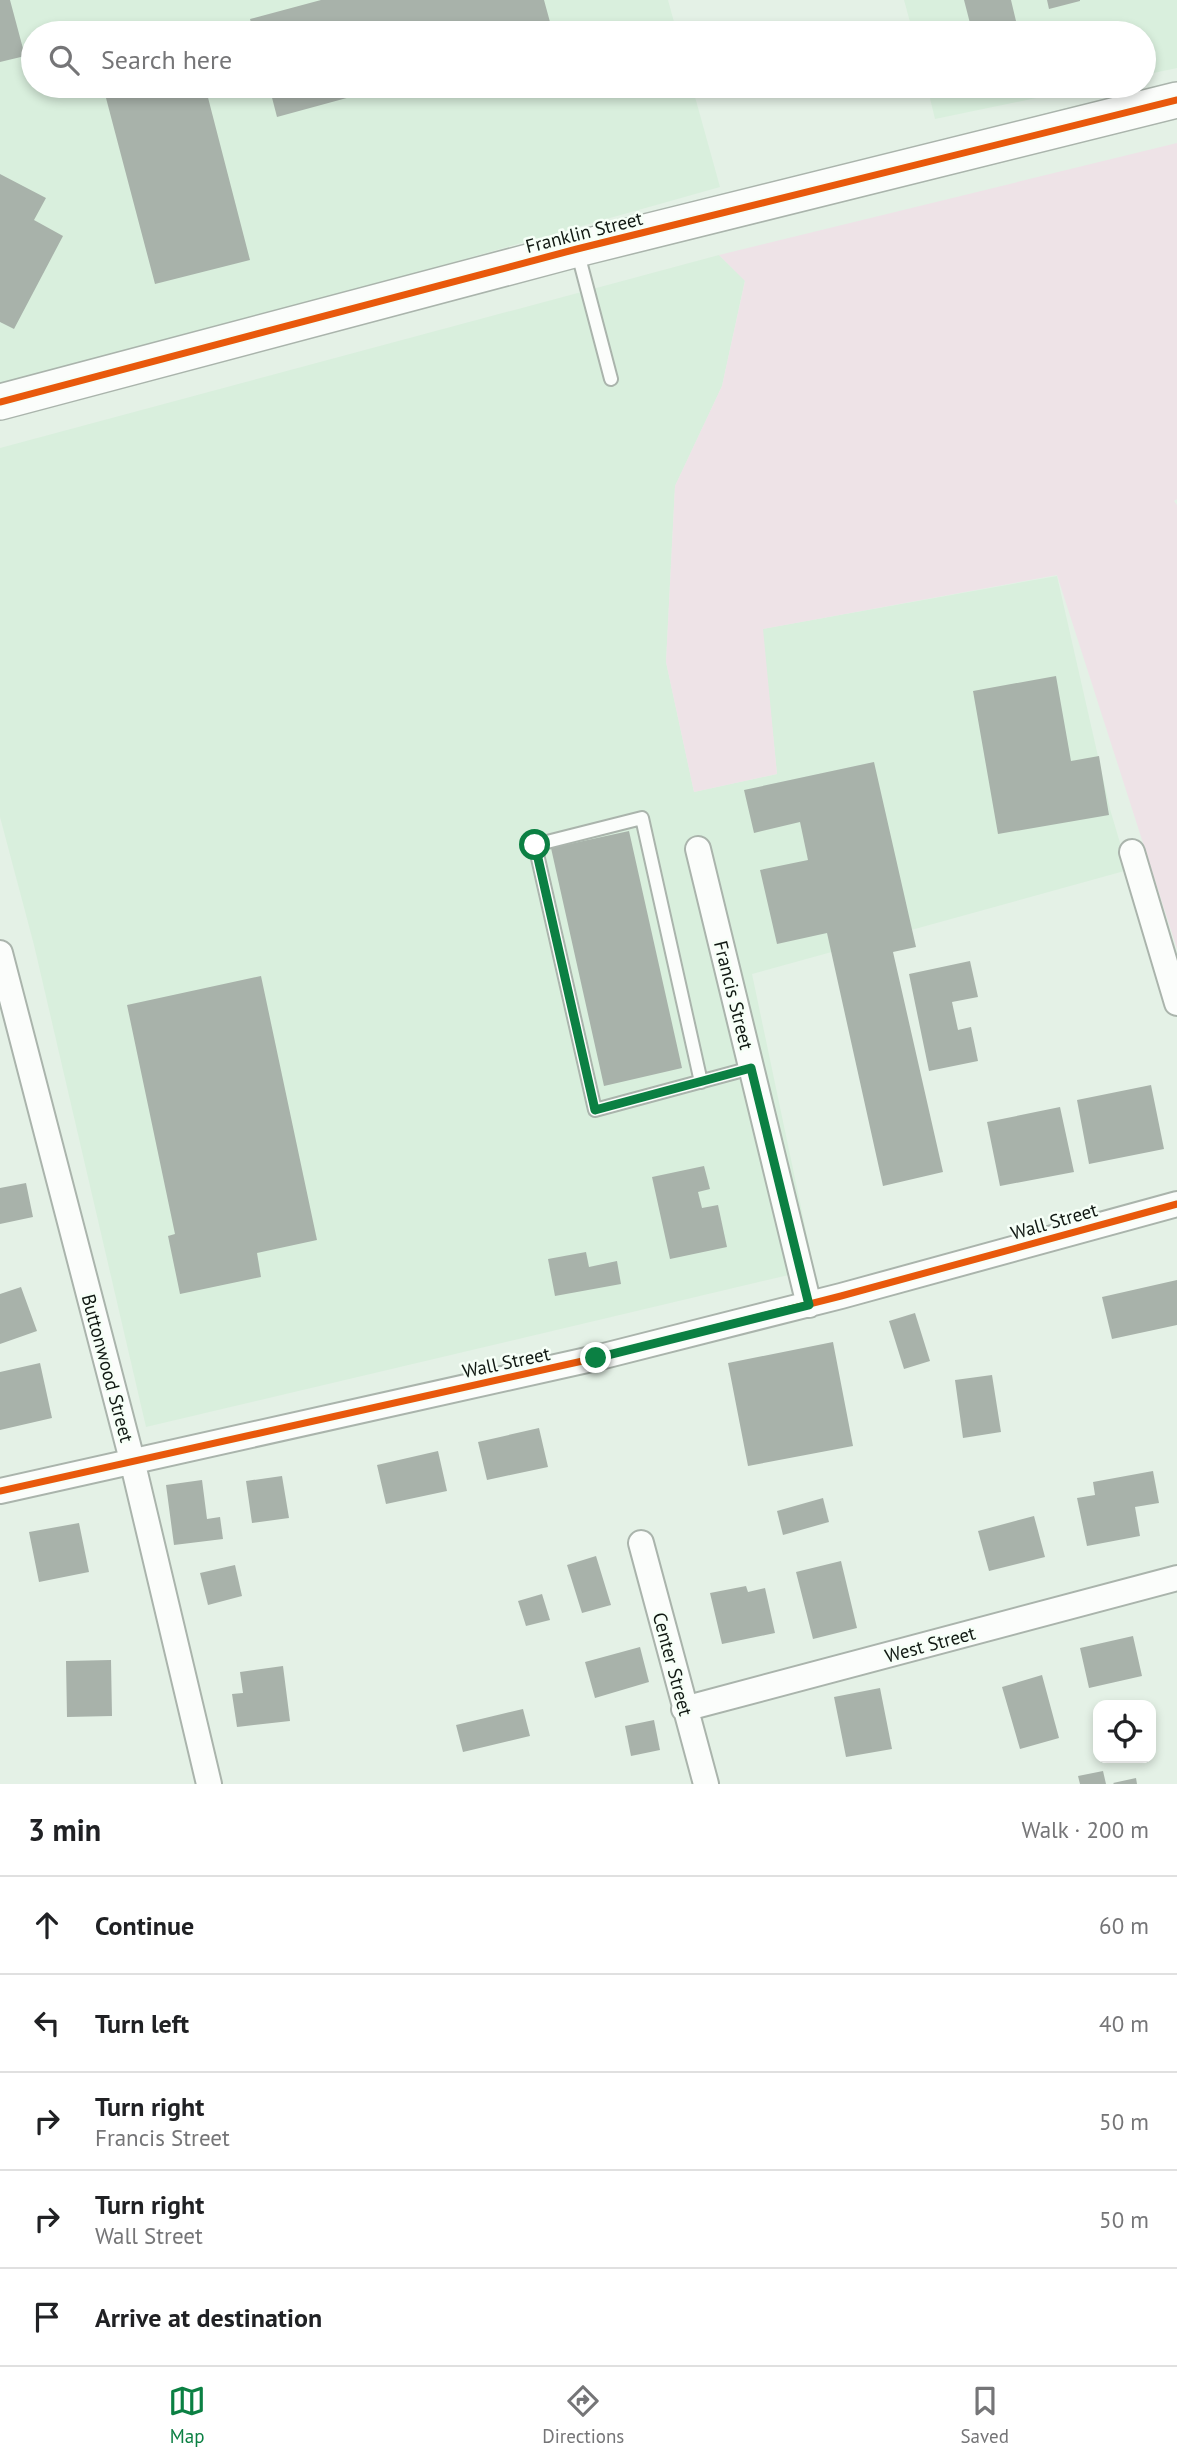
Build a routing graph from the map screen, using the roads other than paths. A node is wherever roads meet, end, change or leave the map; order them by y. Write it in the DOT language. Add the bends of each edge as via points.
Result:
graph roads {
  1 [pos="1177,100"];
  2 [pos="577,249"];
  3 [pos="611,379"];
  4 [pos="0,402"];
  5 [pos="698,849"];
  6 [pos="1132,852"];
  7 [pos="0,953"];
  8 [pos="1177,1003"];
  9 [pos="751,1068"];
  10 [pos="701,1082"];
  11 [pos="1177,1204"];
  12 [pos="809,1305"];
  13 [pos="132,1460"];
  14 [pos="0,1491"];
  15 [pos="641,1543"];
  16 [pos="1177,1578"];
  17 [pos="684,1709"];
  18 [pos="209,1784"];
  19 [pos="706,1784"];
  1 -- 2 [label="street, Franklin Street"];
  2 -- 3 [label="lane"];
  2 -- 4 [label="street, Franklin Street"];
  5 -- 9 [label="street, Francis Street"];
  6 -- 8 [label="street"];
  7 -- 13 [label="street, Buttonwood Street"];
  9 -- 10 [label="lane"];
  9 -- 12 [label="street, Francis Street"];
  10 -- 10 [label="lane" via="595,1110 535,845 642,818"];
  11 -- 12 [label="street, Wall Street"];
  12 -- 13 [label="street, Wall Street" via="596,1358"];
  13 -- 14 [label="street, Wall Street"];
  13 -- 18 [label="street, Buttonwood Street"];
  15 -- 17 [label="street, Center Street"];
  16 -- 17 [label="street, West Street"];
  17 -- 19 [label="street, Center Street"];
}
